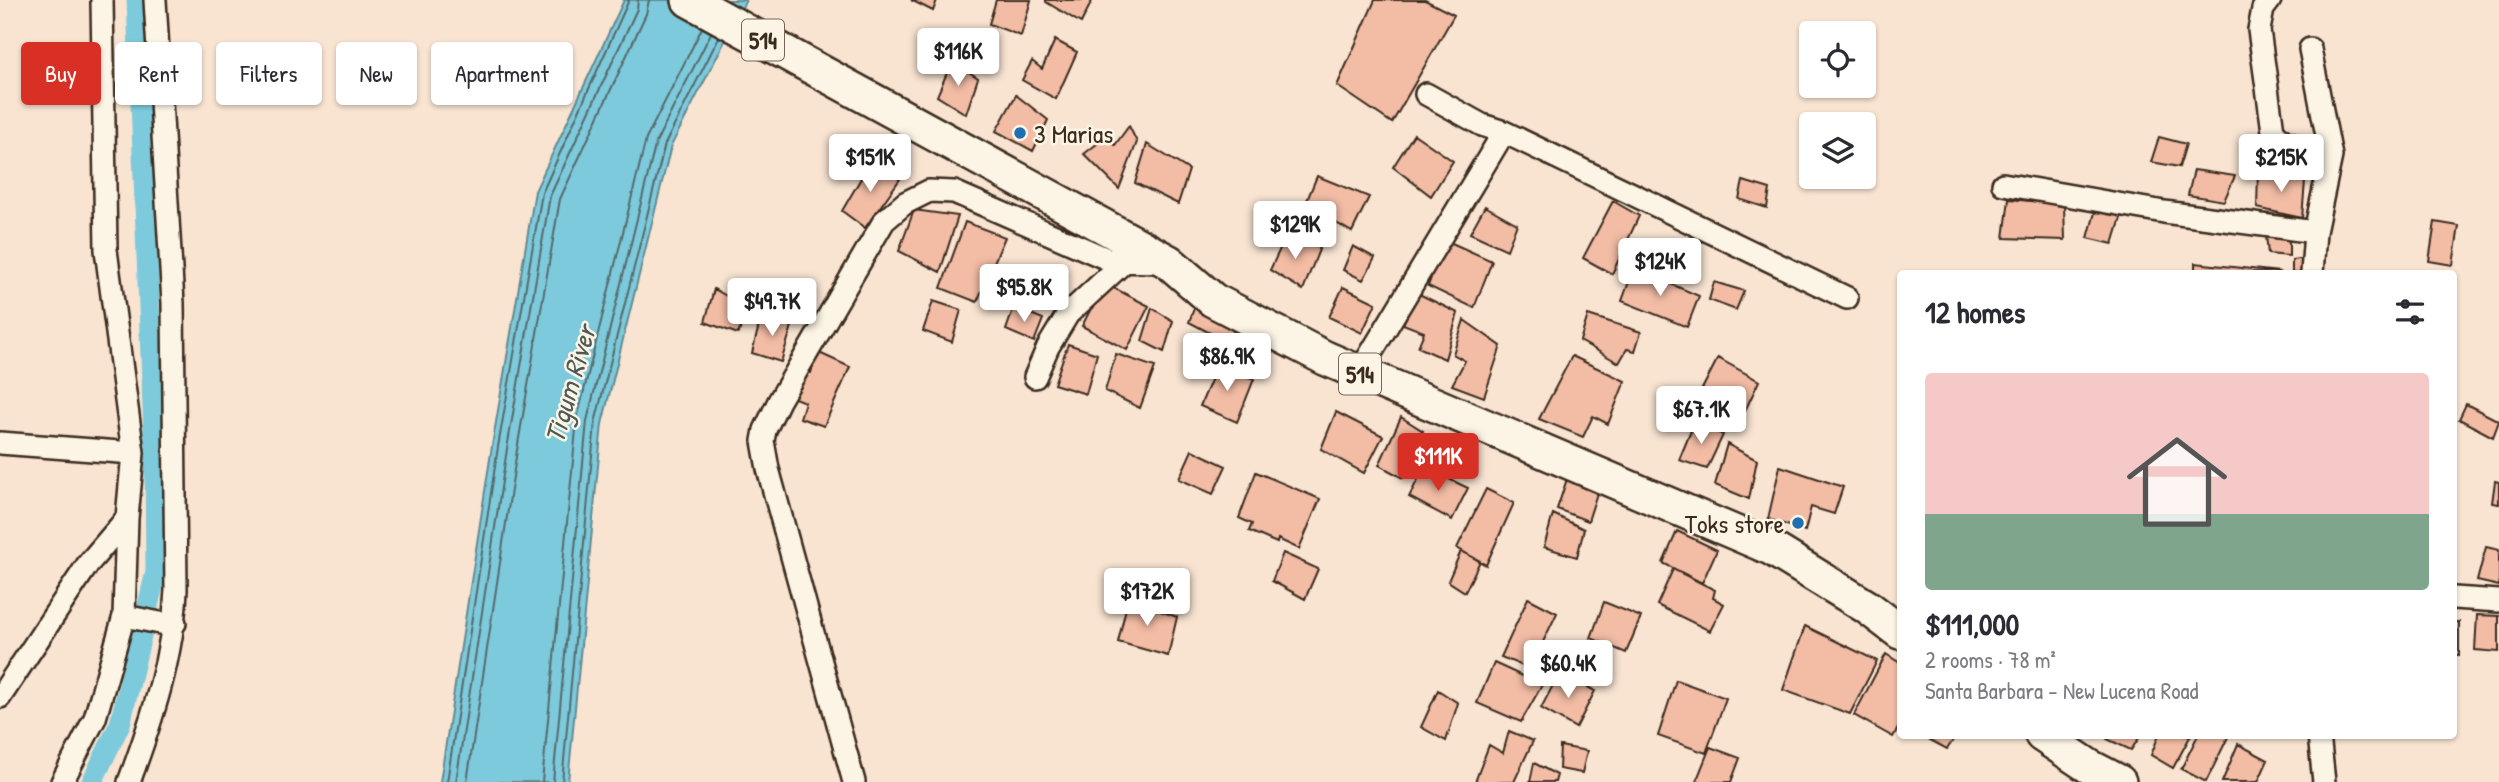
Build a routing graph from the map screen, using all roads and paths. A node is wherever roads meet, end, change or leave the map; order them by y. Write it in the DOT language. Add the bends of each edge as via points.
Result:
graph roads {
  1 [pos="102,0"];
  2 [pos="155,0"];
  3 [pos="689,0"];
  4 [pos="2270,0"];
  5 [pos="2310,49"];
  6 [pos="1426,94"];
  7 [pos="1504,132"];
  8 [pos="2331,156"];
  9 [pos="2003,184"];
  10 [pos="2315,232"];
  11 [pos="1124,262"];
  12 [pos="1169,262"];
  13 [pos="2312,270"];
  14 [pos="1847,299"];
  15 [pos="1359,373"];
  16 [pos="1035,377"];
  17 [pos="0,443"];
  18 [pos="133,453"];
  19 [pos="127,518"];
  20 [pos="2457,598"];
  21 [pos="2499,601"];
  22 [pos="128,617"];
  23 [pos="167,623"];
  24 [pos="1897,630"];
  25 [pos="0,697"];
  26 [pos="2048,739"];
  27 [pos="2319,739"];
  28 [pos="62,782"];
  29 [pos="129,782"];
  30 [pos="854,782"];
  31 [pos="2119,782"];
  32 [pos="2324,782"];
  1 -- 18 [label="street" via="107,250"];
  2 -- 23 [label="street" via="173,303 176,590"];
  3 -- 12 [label="main road, 514"];
  4 -- 8 [label="street" via="2259,30 2273,131 2283,141"];
  5 -- 8 [label="street"];
  6 -- 7 [label="street"];
  7 -- 14 [label="street"];
  7 -- 15 [label="street"];
  8 -- 10 [label="street"];
  9 -- 10 [label="street"];
  10 -- 13 [label="street"];
  11 -- 12 [label="street"];
  11 -- 16 [label="street" via="1063,321"];
  11 -- 30 [label="street" via="1112,261 954,192 929,191 884,221 779,401 763,441 768,469"];
  12 -- 15 [label="main road, 514" via="1213,300"];
  15 -- 24 [label="main road, 514" via="1771,548"];
  17 -- 18 [label="street"];
  18 -- 19 [label="street"];
  19 -- 22 [label="street"];
  19 -- 25 [label="street" via="88,564"];
  20 -- 21 [label="street"];
  22 -- 23 [label="street"];
  22 -- 28 [label="street" via="95,718"];
  23 -- 29 [label="street" via="160,689"];
  26 -- 31 [label="main road"];
  27 -- 32 [label="street"];
}
